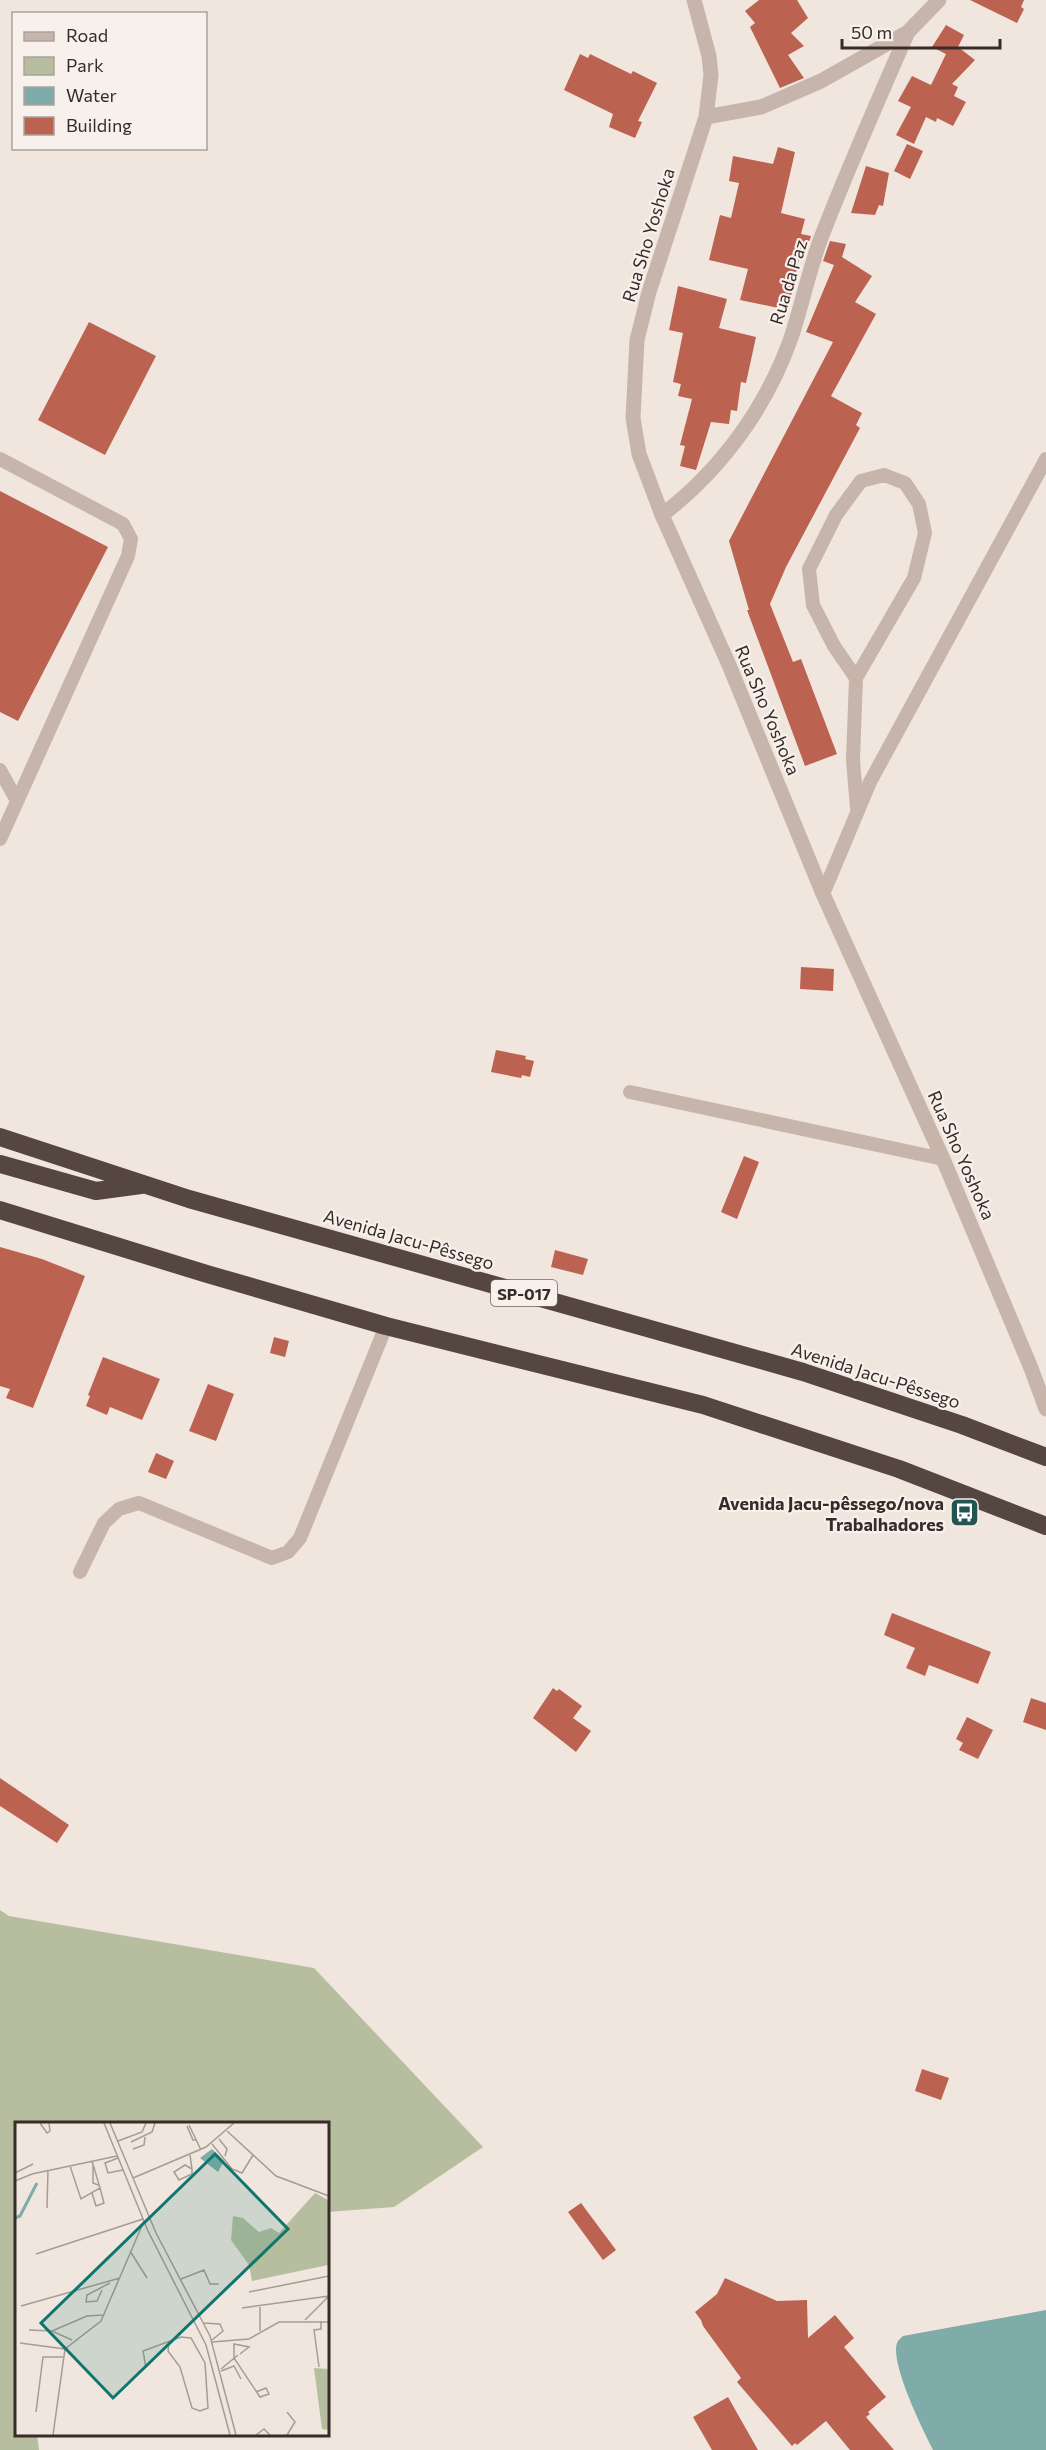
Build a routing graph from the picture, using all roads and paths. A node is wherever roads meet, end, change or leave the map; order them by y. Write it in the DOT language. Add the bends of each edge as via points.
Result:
graph roads {
  1 [pos="694,0"];
  2 [pos="939,0"];
  3 [pos="908,32"];
  4 [pos="706,117"];
  5 [pos="0,459"];
  6 [pos="1046,459"];
  7 [pos="662,515"];
  8 [pos="856,678"];
  9 [pos="0,770"];
  10 [pos="16,801"];
  11 [pos="858,808"];
  12 [pos="0,839"];
  13 [pos="823,894"];
  14 [pos="630,1092"];
  15 [pos="0,1137"];
  16 [pos="944,1160"];
  17 [pos="0,1164"];
  18 [pos="9,1169"];
  19 [pos="146,1185"];
  20 [pos="0,1210"];
  21 [pos="387,1326"];
  22 [pos="1046,1409"];
  23 [pos="1046,1457"];
  24 [pos="1046,1526"];
  25 [pos="80,1572"];
  1 -- 4 [label="street, Rua Sho Yoshoka" via="711,75"];
  2 -- 3 [label="street"];
  3 -- 4 [label="street" via="794,94 761,107"];
  3 -- 7 [label="street, Rua da Paz" via="820,240 774,381 729,450 687,496"];
  4 -- 7 [label="street, Rua Sho Yoshoka" via="637,340 633,418 639,454"];
  5 -- 10 [label="lane" via="123,524 131,539 128,556"];
  6 -- 11 [label="lane"];
  7 -- 13 [label="street, Rua Sho Yoshoka" via="729,665"];
  8 -- 8 [label="lane" via="914,578 925,533 919,504 905,483 884,475 861,481 836,515 809,569 813,605"];
  8 -- 11 [label="lane" via="853,760"];
  9 -- 10 [label="lane"];
  10 -- 12 [label="lane"];
  11 -- 13 [label="lane"];
  13 -- 16 [label="street, Rua Sho Yoshoka"];
  14 -- 16 [label="lane"];
  15 -- 19 [label="highway, Avenida Jacu-Pêssego / SP-017"];
  16 -- 22 [label="street, Rua Sho Yoshoka"];
  17 -- 18 [label="highway"];
  18 -- 19 [label="highway" via="96,1191"];
  19 -- 23 [label="highway, Avenida Jacu-Pêssego / SP-017" via="803,1372"];
  20 -- 21 [label="highway"];
  21 -- 24 [label="highway" via="703,1406 899,1469"];
  21 -- 25 [label="lane" via="300,1538 288,1552 272,1558 139,1503 118,1509 104,1523"];
}
